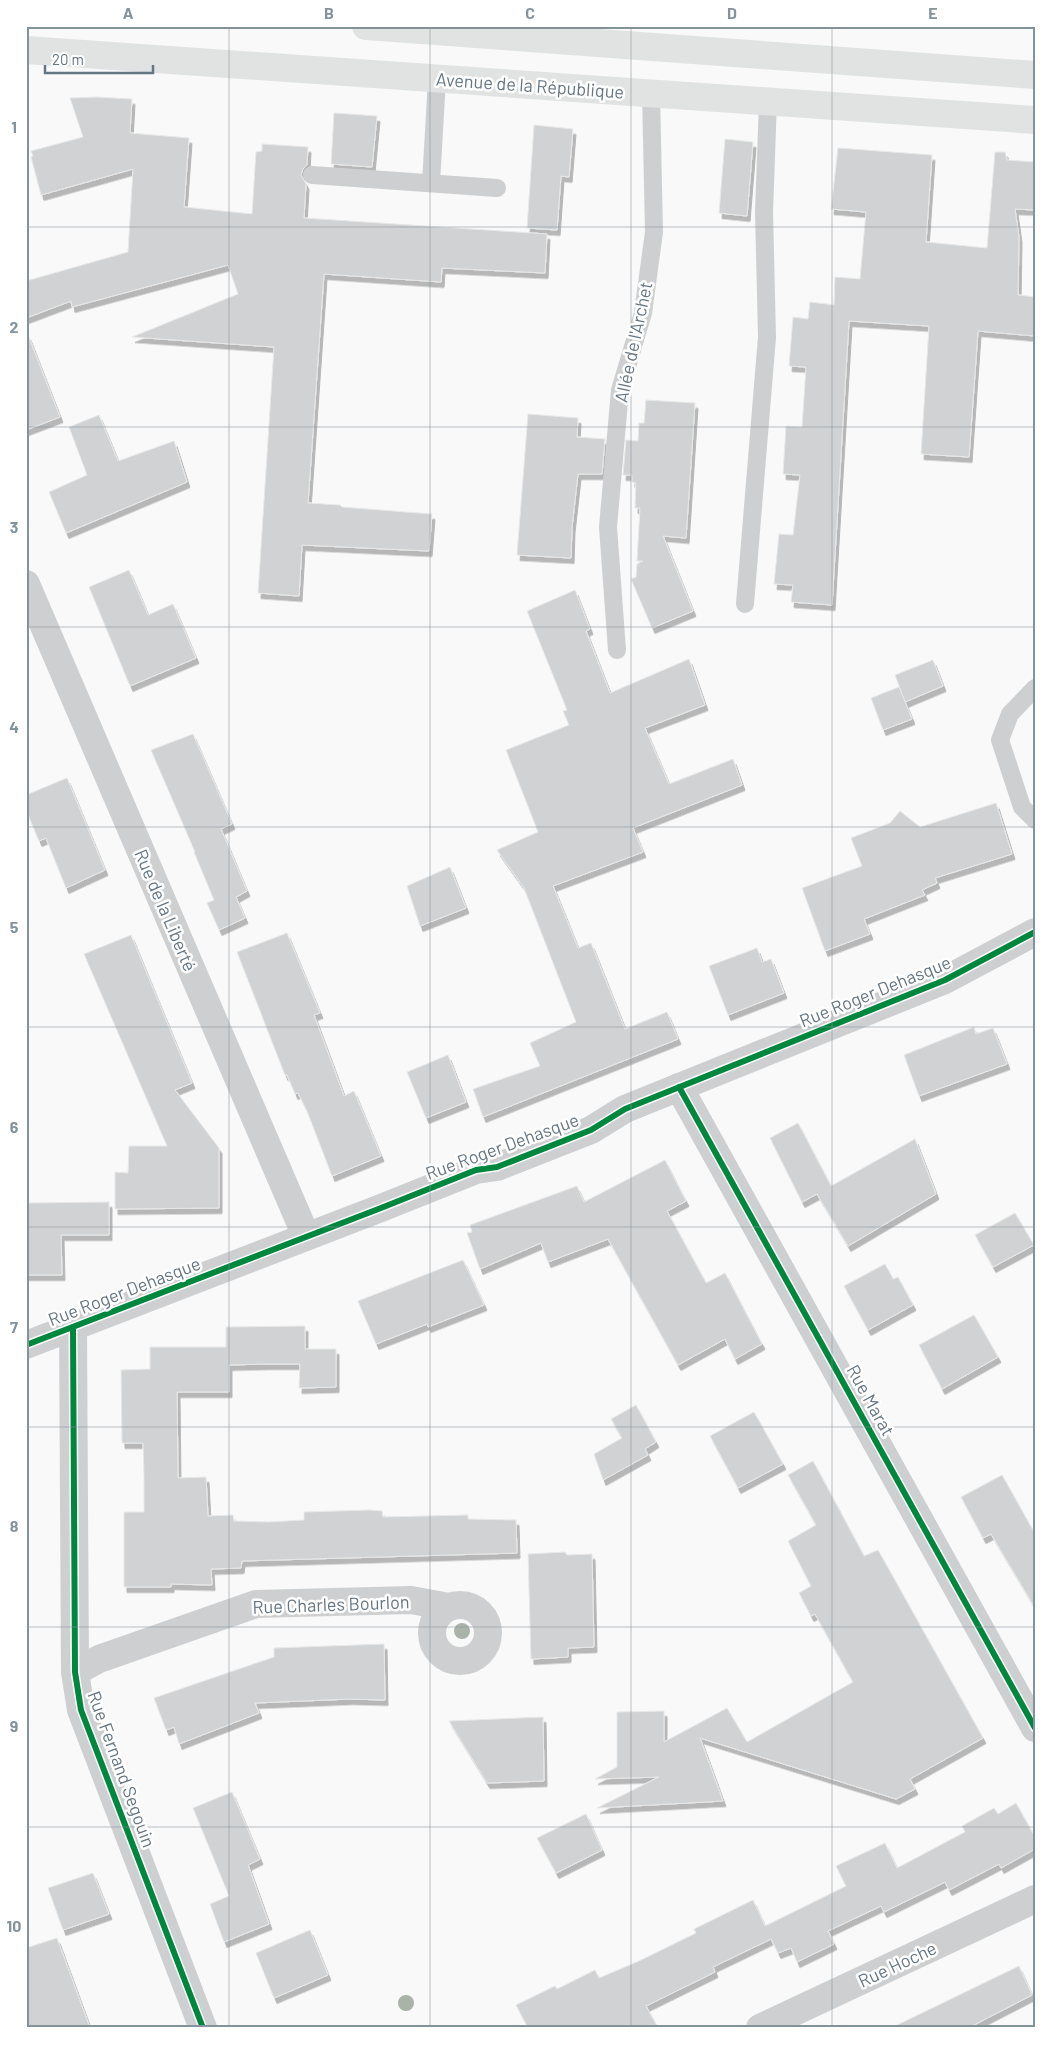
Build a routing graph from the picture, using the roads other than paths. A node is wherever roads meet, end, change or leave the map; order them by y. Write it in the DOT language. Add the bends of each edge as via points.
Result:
graph roads {
  1 [pos="366,26"];
  2 [pos="26,50"];
  3 [pos="1035,75"];
  4 [pos="437,79"];
  5 [pos="651,93"];
  6 [pos="768,102"];
  7 [pos="1035,120"];
  8 [pos="312,175"];
  9 [pos="430,183"];
  10 [pos="497,188"];
  11 [pos="26,584"];
  12 [pos="745,604"];
  13 [pos="617,650"];
  14 [pos="1035,688"];
  15 [pos="1035,820"];
  16 [pos="1035,932"];
  17 [pos="679,1087"];
  18 [pos="306,1236"];
  19 [pos="73,1328"];
  20 [pos="26,1345"];
  21 [pos="449,1607"];
  22 [pos="75,1672"];
  23 [pos="1035,1728"];
  24 [pos="1035,1899"];
  25 [pos="203,2028"];
  26 [pos="760,2028"];
  1 -- 3 [label="main road"];
  2 -- 4 [label="main road, Avenue de la République"];
  4 -- 5 [label="main road, Avenue de la République"];
  4 -- 9 [label="lane"];
  5 -- 6 [label="main road, Avenue de la République"];
  5 -- 13 [label="lane, Allée de l'Archet" via="654,232 643,313 620,390 608,527"];
  6 -- 7 [label="main road, Avenue de la République"];
  6 -- 12 [label="lane" via="764,212 767,336"];
  8 -- 9 [label="lane"];
  9 -- 10 [label="lane"];
  11 -- 18 [label="street, Rue de la Liberté"];
  14 -- 15 [label="lane" via="1010,714 1000,740 1022,808"];
  16 -- 17 [label="street, Rue Roger Dehasque" via="945,980"];
  17 -- 18 [label="street, Rue Roger Dehasque" via="625,1109 591,1130 497,1167 476,1170"];
  17 -- 23 [label="street, Rue Marat"];
  18 -- 19 [label="street, Rue Roger Dehasque"];
  19 -- 20 [label="street, Rue Roger Dehasque"];
  19 -- 22 [label="street, Rue Fernand Segouin"];
  21 -- 22 [label="street, Rue Charles Bourlon" via="411,1600 256,1604 99,1659"];
  22 -- 25 [label="street, Rue Fernand Segouin" via="81,1710"];
  24 -- 26 [label="street, Rue Hoche"];
}
